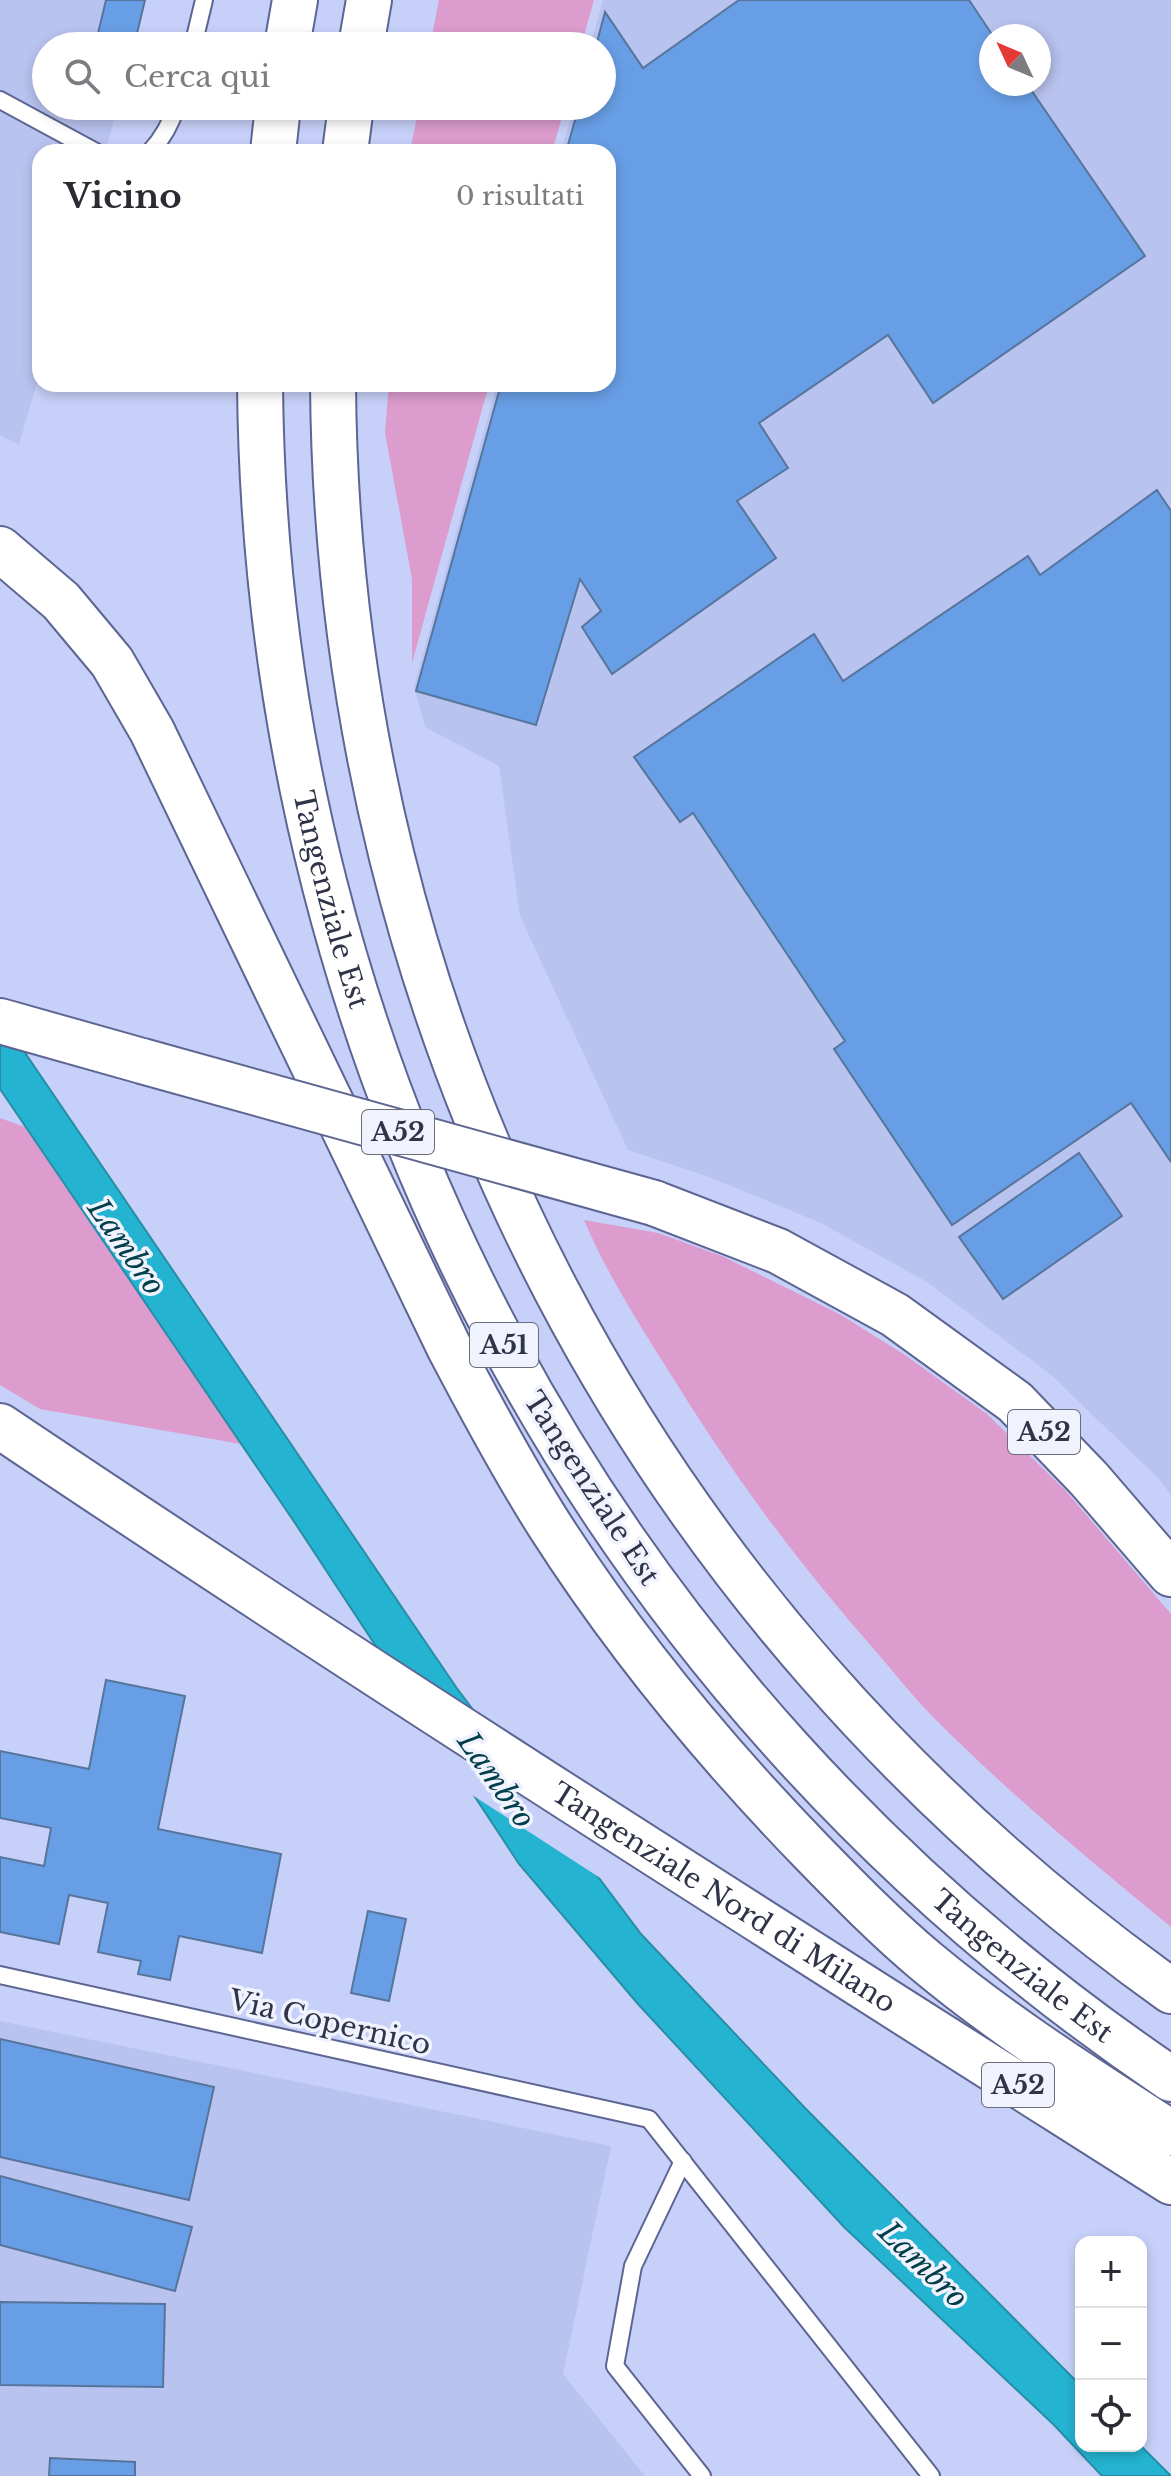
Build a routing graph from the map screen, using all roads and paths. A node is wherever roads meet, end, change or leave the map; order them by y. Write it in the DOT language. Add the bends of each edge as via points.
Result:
graph roads {
  1 [pos="204,0"];
  2 [pos="295,0"];
  3 [pos="369,0"];
  4 [pos="196,32"];
  5 [pos="289,32"];
  6 [pos="363,32"];
  7 [pos="0,100"];
  8 [pos="32,117"];
  9 [pos="37,120"];
  10 [pos="172,120"];
  11 [pos="276,120"];
  12 [pos="349,120"];
  13 [pos="81,144"];
  14 [pos="156,144"];
  15 [pos="274,144"];
  16 [pos="346,144"];
  17 [pos="260,392"];
  18 [pos="333,392"];
  19 [pos="0,549"];
  20 [pos="0,1021"];
  21 [pos="0,1426"];
  22 [pos="1171,1574"];
  23 [pos="0,1975"];
  24 [pos="1171,1991"];
  25 [pos="1171,2079"];
  26 [pos="1171,2133"];
  27 [pos="683,2161"];
  28 [pos="1171,2182"];
  29 [pos="702,2476"];
  30 [pos="931,2476"];
  1 -- 4 [label="lane"];
  2 -- 5 [label="highway"];
  3 -- 6 [label="highway"];
  7 -- 8 [label="lane"];
  9 -- 13 [label="lane"];
  10 -- 14 [label="lane"];
  11 -- 15 [label="highway"];
  12 -- 16 [label="highway"];
  17 -- 25 [label="highway, Tangenziale Est / A51" via="277,640 294,749 330,910 404,1132 509,1356 632,1555 805,1769 963,1921 1081,2016"];
  18 -- 24 [label="highway, A51" via="338,525 349,630 387,839 462,1080 554,1286 661,1469 823,1680 933,1795 1011,1866"];
  19 -- 26 [label="highway" via="61,601 112,662 152,731 501,1445 550,1527 654,1673 776,1815 926,1961 1006,2025"];
  20 -- 22 [label="highway, A52, bridge" via="654,1203 778,1251 895,1315 1015,1402"];
  21 -- 28 [label="highway, Tangenziale Nord di Milano / A52" via="659,1859"];
  23 -- 27 [label="lane, Via Copernico" via="649,2119"];
  27 -- 29 [label="lane" via="633,2266 615,2366"];
  27 -- 30 [label="lane"];
}
